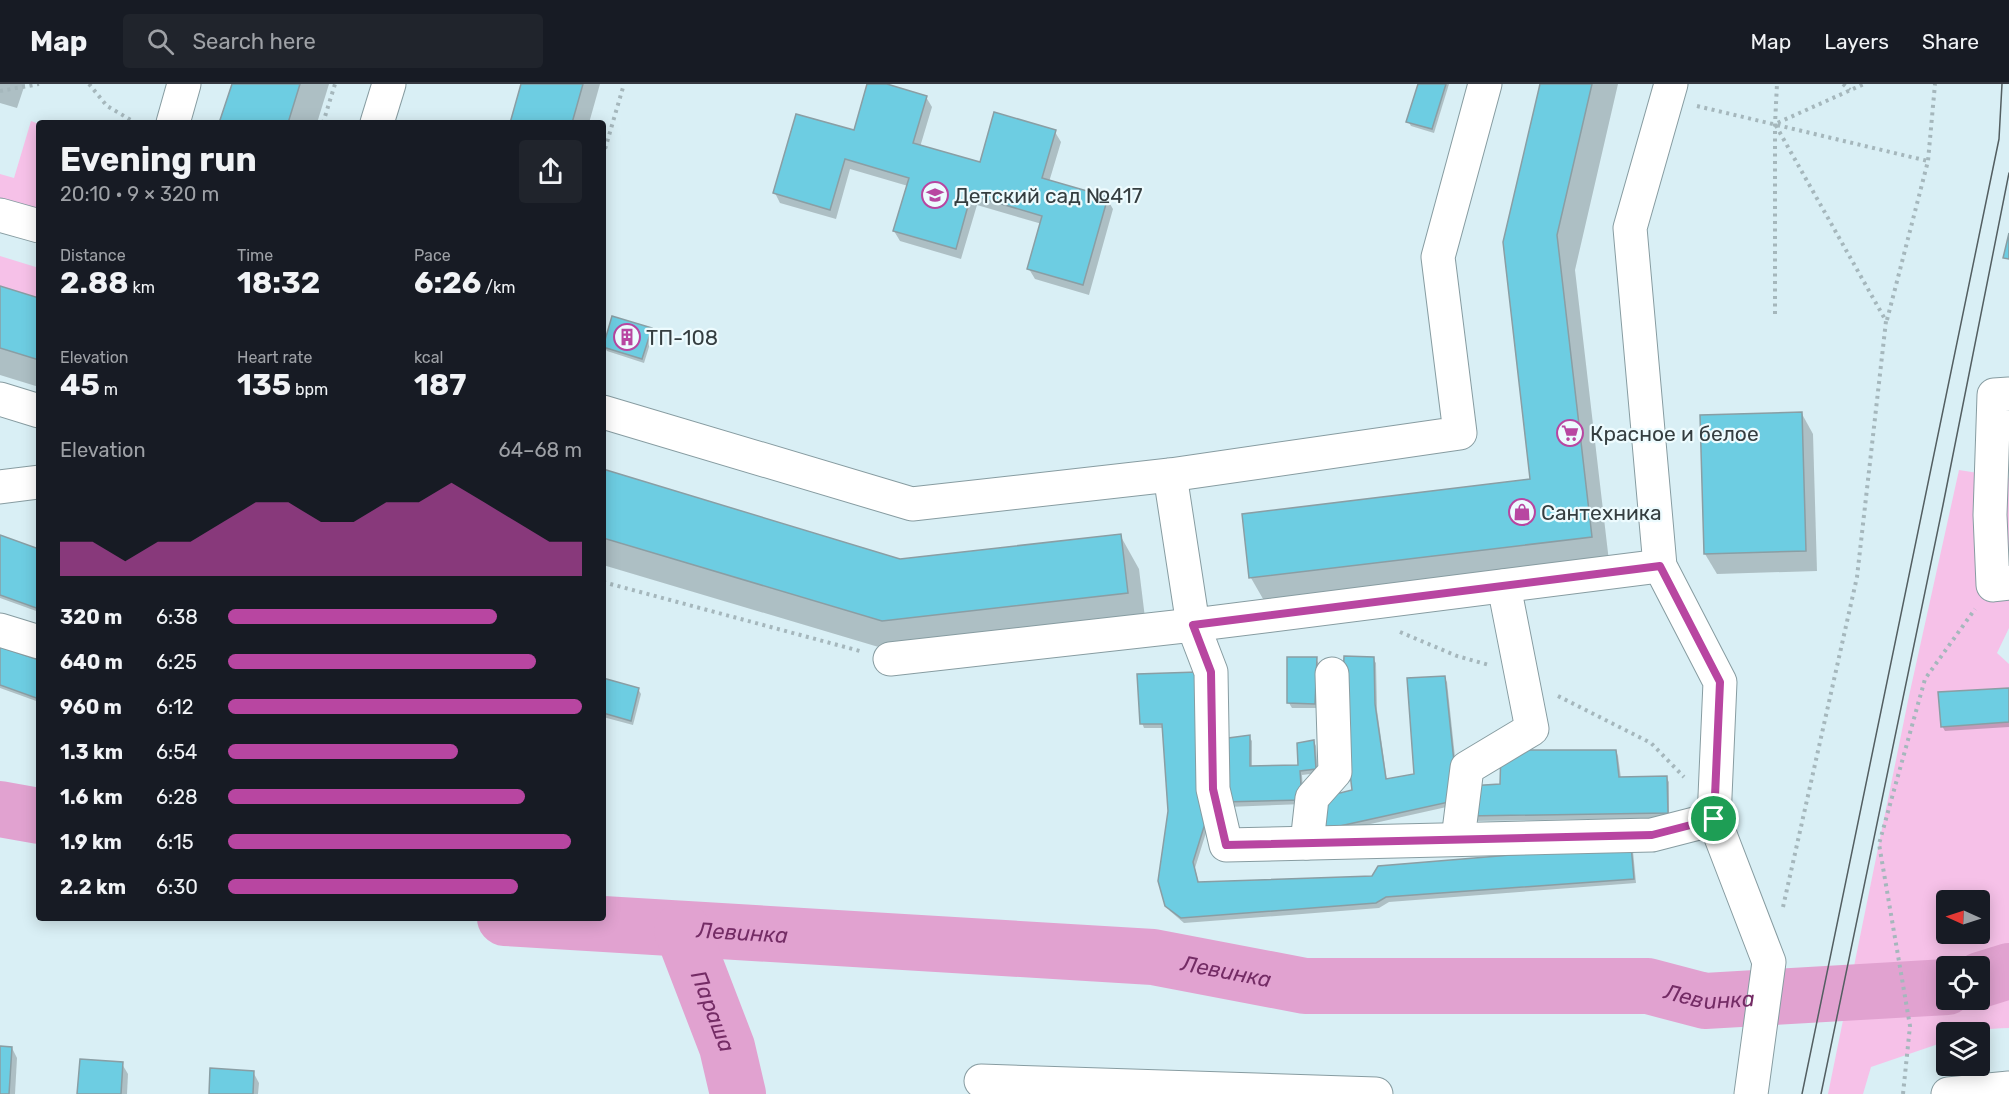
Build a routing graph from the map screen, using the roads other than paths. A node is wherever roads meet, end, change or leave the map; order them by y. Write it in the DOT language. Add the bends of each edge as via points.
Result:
graph roads {
  1 [pos="184,84"];
  2 [pos="389,84"];
  3 [pos="1485,84"];
  4 [pos="1669,92"];
  5 [pos="174,120"];
  6 [pos="378,120"];
  7 [pos="0,215"];
  8 [pos="36,225"];
  9 [pos="2009,394"];
  10 [pos="0,399"];
  11 [pos="36,410"];
  12 [pos="606,413"];
  13 [pos="1170,475"];
  14 [pos="36,482"];
  15 [pos="0,487"];
  16 [pos="1660,566"];
  17 [pos="2001,584"];
  18 [pos="1504,586"];
  19 [pos="1193,625"];
  20 [pos="0,630"];
  21 [pos="36,641"];
  22 [pos="890,659"];
  23 [pos="1332,674"];
  24 [pos="1714,819"];
  25 [pos="1458,839"];
  26 [pos="1307,843"];
  27 [pos="981,1080"];
  28 [pos="2009,1088"];
  29 [pos="1376,1094"];
  30 [pos="1751,1094"];
  31 [pos="1948,1094"];
  1 -- 5 [label="street"];
  2 -- 6 [label="street"];
  3 -- 13 [label="street" via="1438,257 1460,433"];
  4 -- 16 [label="street" via="1630,228"];
  7 -- 8 [label="street"];
  9 -- 17 [label="street" via="1994,395 1990,515"];
  10 -- 11 [label="street"];
  12 -- 13 [label="street" via="912,504"];
  13 -- 19 [label="street"];
  14 -- 15 [label="street"];
  16 -- 18 [label="street"];
  16 -- 24 [label="street" via="1720,682"];
  18 -- 19 [label="street"];
  18 -- 25 [label="street" via="1532,729 1467,768"];
  19 -- 22 [label="street"];
  19 -- 26 [label="street" via="1211,672 1213,789 1226,845"];
  20 -- 21 [label="street"];
  23 -- 26 [label="street" via="1335,772 1312,798"];
  24 -- 25 [label="street" via="1652,835"];
  24 -- 30 [label="street" via="1769,962"];
  25 -- 26 [label="street"];
  27 -- 29 [label="street"];
  28 -- 31 [label="street"];
}
